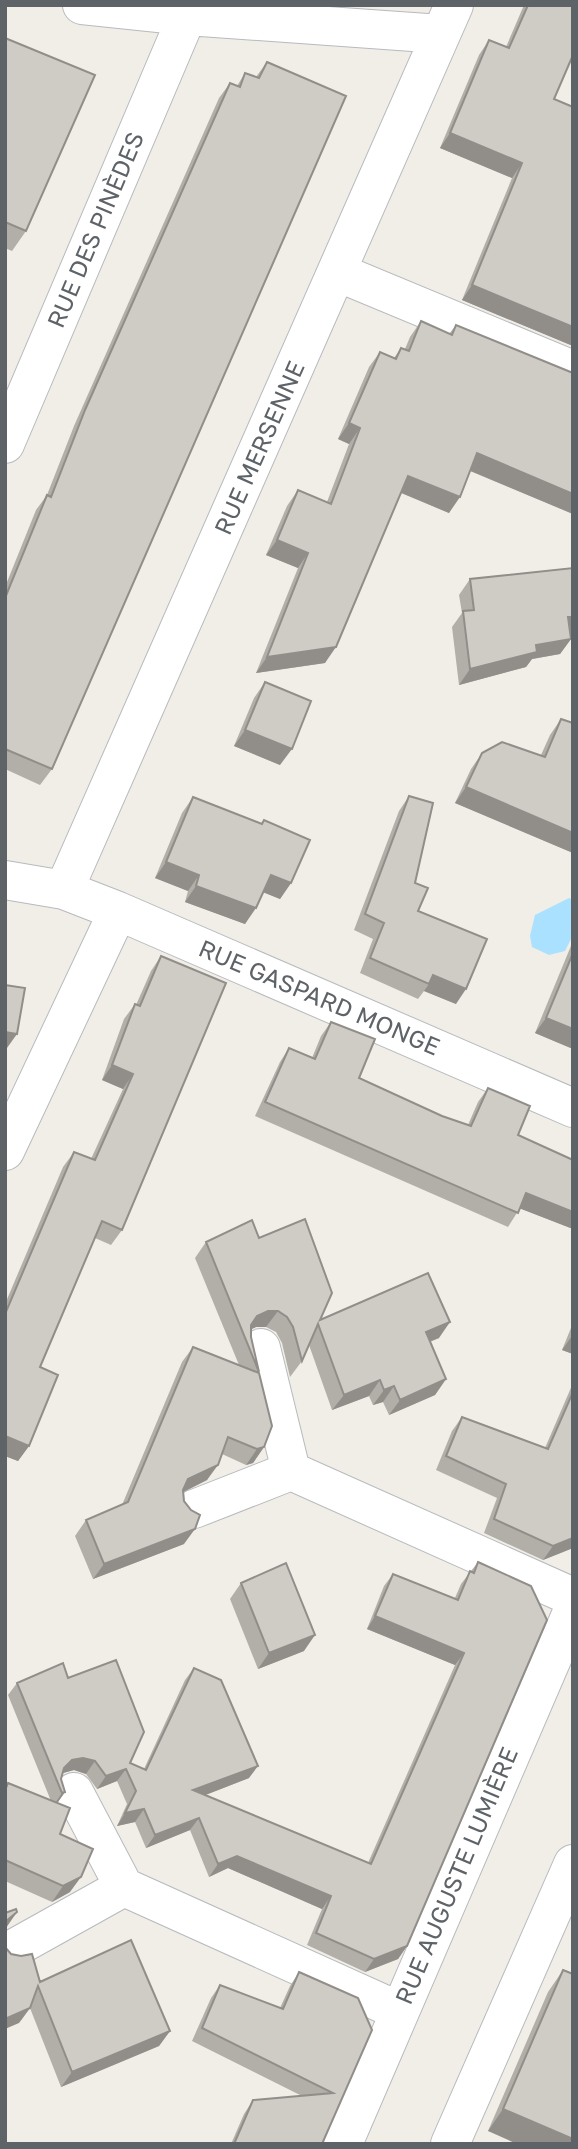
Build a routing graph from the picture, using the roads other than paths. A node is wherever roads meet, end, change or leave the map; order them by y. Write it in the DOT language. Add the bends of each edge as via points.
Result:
graph roads {
  1 [pos="82,5"];
  2 [pos="187,16"];
  3 [pos="448,20"];
  4 [pos="337,272"];
  5 [pos="573,370"];
  6 [pos="5,444"];
  7 [pos="5,880"];
  8 [pos="64,890"];
  9 [pos="118,911"];
  10 [pos="573,1108"];
  11 [pos="7,1144"];
  12 [pos="261,1348"];
  13 [pos="291,1471"];
  14 [pos="194,1509"];
  15 [pos="573,1597"];
  16 [pos="573,1609"];
  17 [pos="74,1792"];
  18 [pos="573,1864"];
  19 [pos="124,1887"];
  20 [pos="11,1950"];
  21 [pos="399,2011"];
  22 [pos="343,2144"];
  23 [pos="450,2144"];
  1 -- 2 [label="street"];
  2 -- 3 [label="street"];
  2 -- 6 [label="street, RUE DES PINÈDES"];
  3 -- 4 [label="street, RUE MERSENNE"];
  4 -- 5 [label="street"];
  4 -- 8 [label="street, RUE MERSENNE"];
  7 -- 8 [label="street, RUE GASPARD MONGE"];
  8 -- 9 [label="street, RUE GASPARD MONGE"];
  9 -- 10 [label="street, RUE GASPARD MONGE"];
  9 -- 11 [label="street"];
  12 -- 13 [label="street"];
  13 -- 14 [label="street"];
  13 -- 15 [label="street"];
  16 -- 21 [label="street, RUE AUGUSTE LUMIÈRE"];
  17 -- 19 [label="street"];
  18 -- 23 [label="street"];
  19 -- 20 [label="street"];
  19 -- 21 [label="street"];
  21 -- 22 [label="street, RUE AUGUSTE LUMIÈRE"];
}
